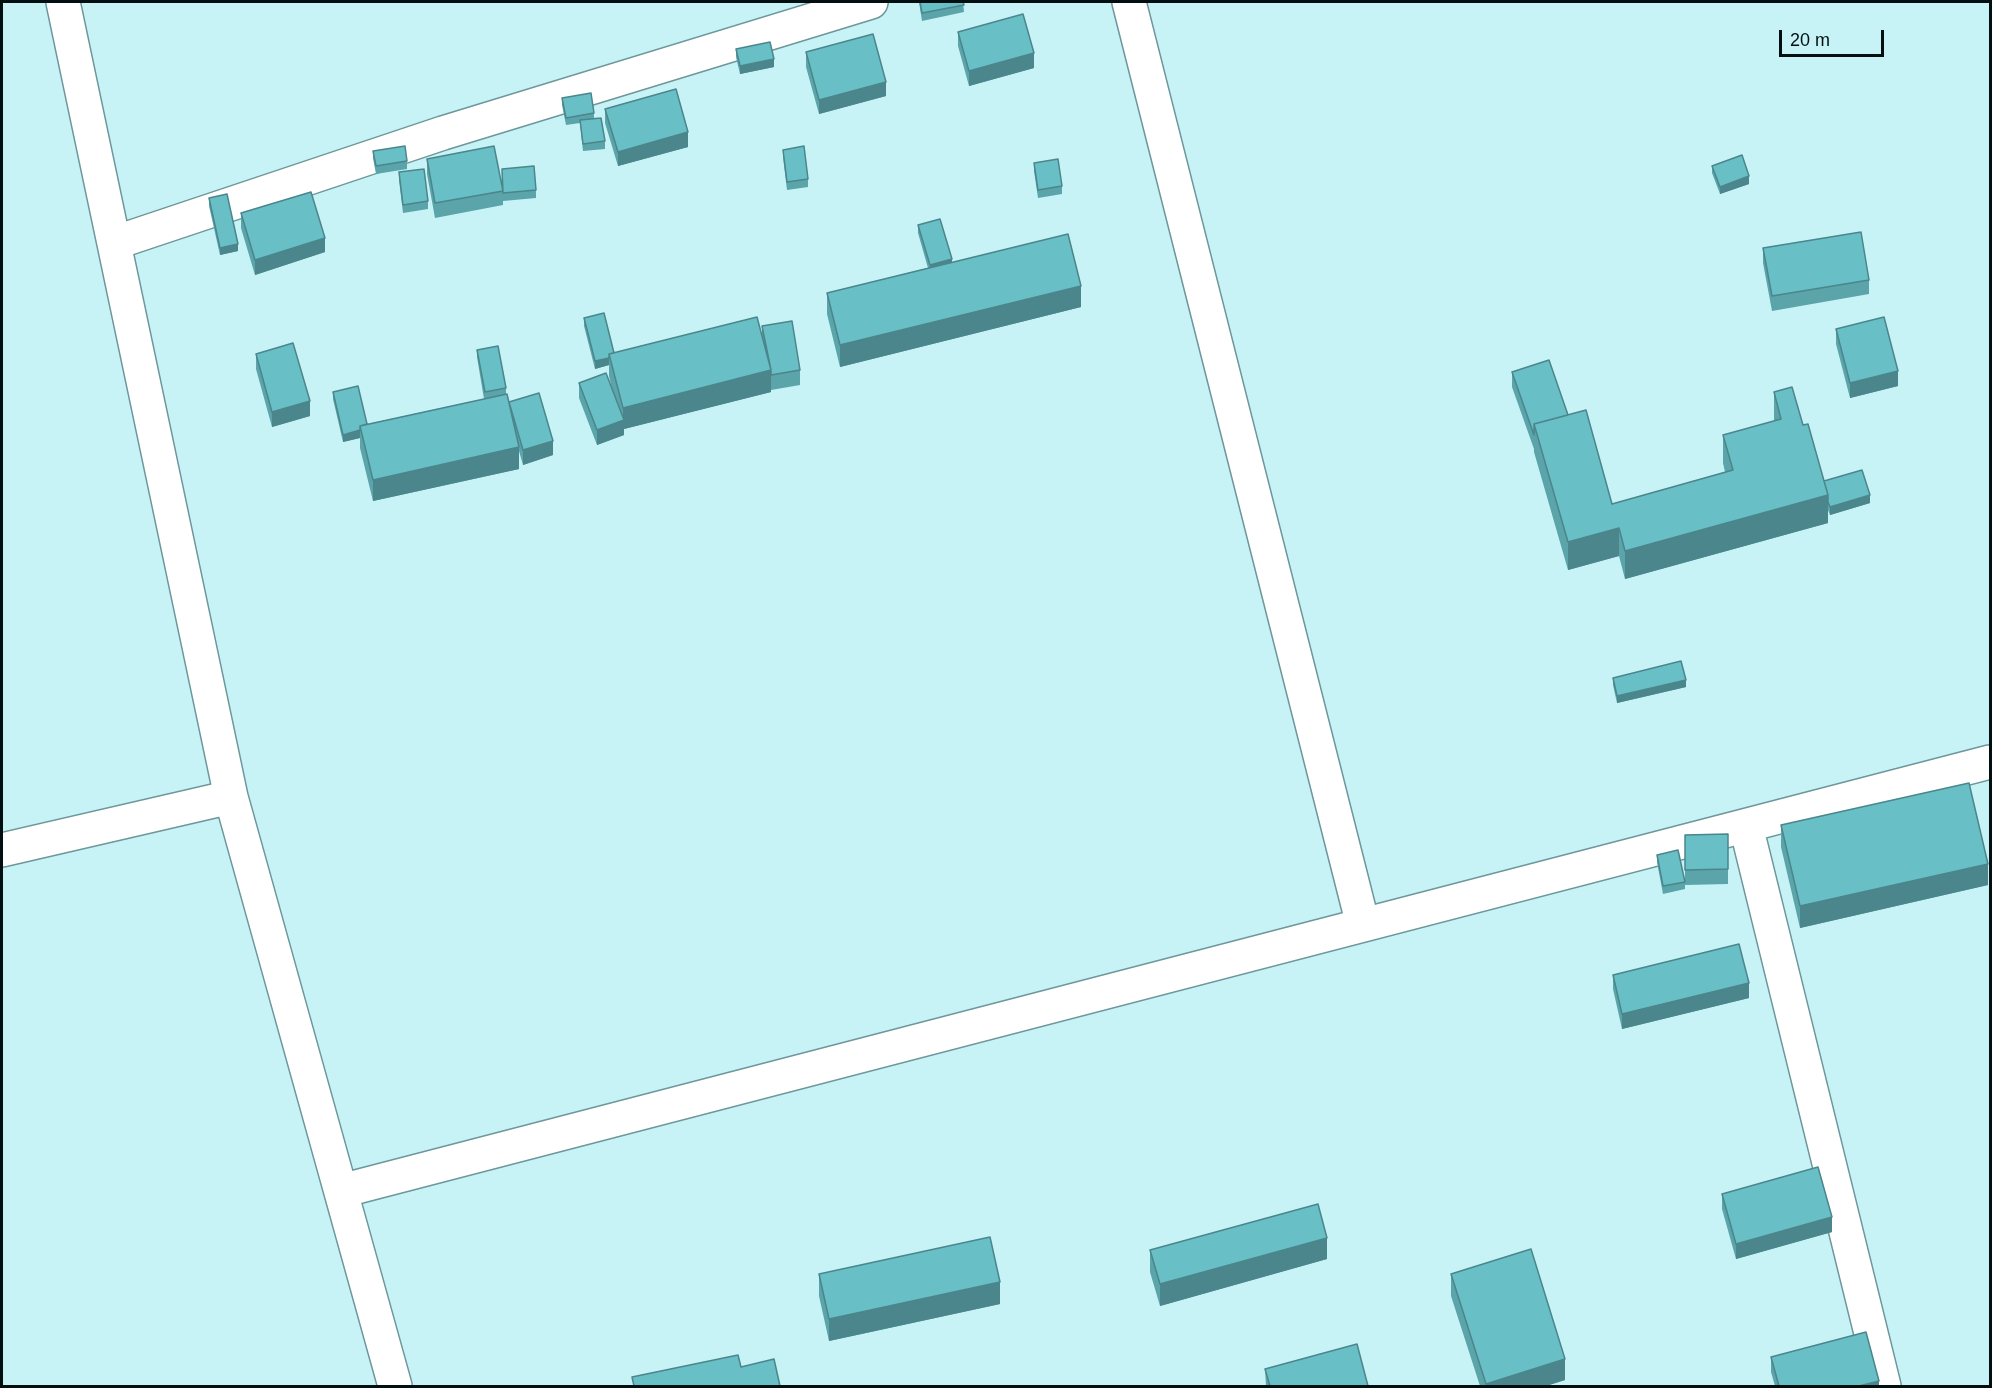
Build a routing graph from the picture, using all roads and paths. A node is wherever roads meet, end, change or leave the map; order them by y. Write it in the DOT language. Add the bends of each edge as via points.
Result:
graph roads {
  1 [pos="63,2"];
  2 [pos="871,2"];
  3 [pos="1130,2"];
  4 [pos="114,243"];
  5 [pos="1990,762"];
  6 [pos="231,797"];
  7 [pos="1746,826"];
  8 [pos="2,850"];
  9 [pos="1363,925"];
  10 [pos="341,1191"];
  11 [pos="395,1386"];
  12 [pos="1884,1386"];
  1 -- 4 [label="street"];
  2 -- 4 [label="street" via="443,133"];
  3 -- 9 [label="street"];
  4 -- 6 [label="street"];
  5 -- 7 [label="street"];
  6 -- 8 [label="street"];
  6 -- 10 [label="street"];
  7 -- 9 [label="street"];
  7 -- 12 [label="street"];
  9 -- 10 [label="street"];
  10 -- 11 [label="street"];
}
